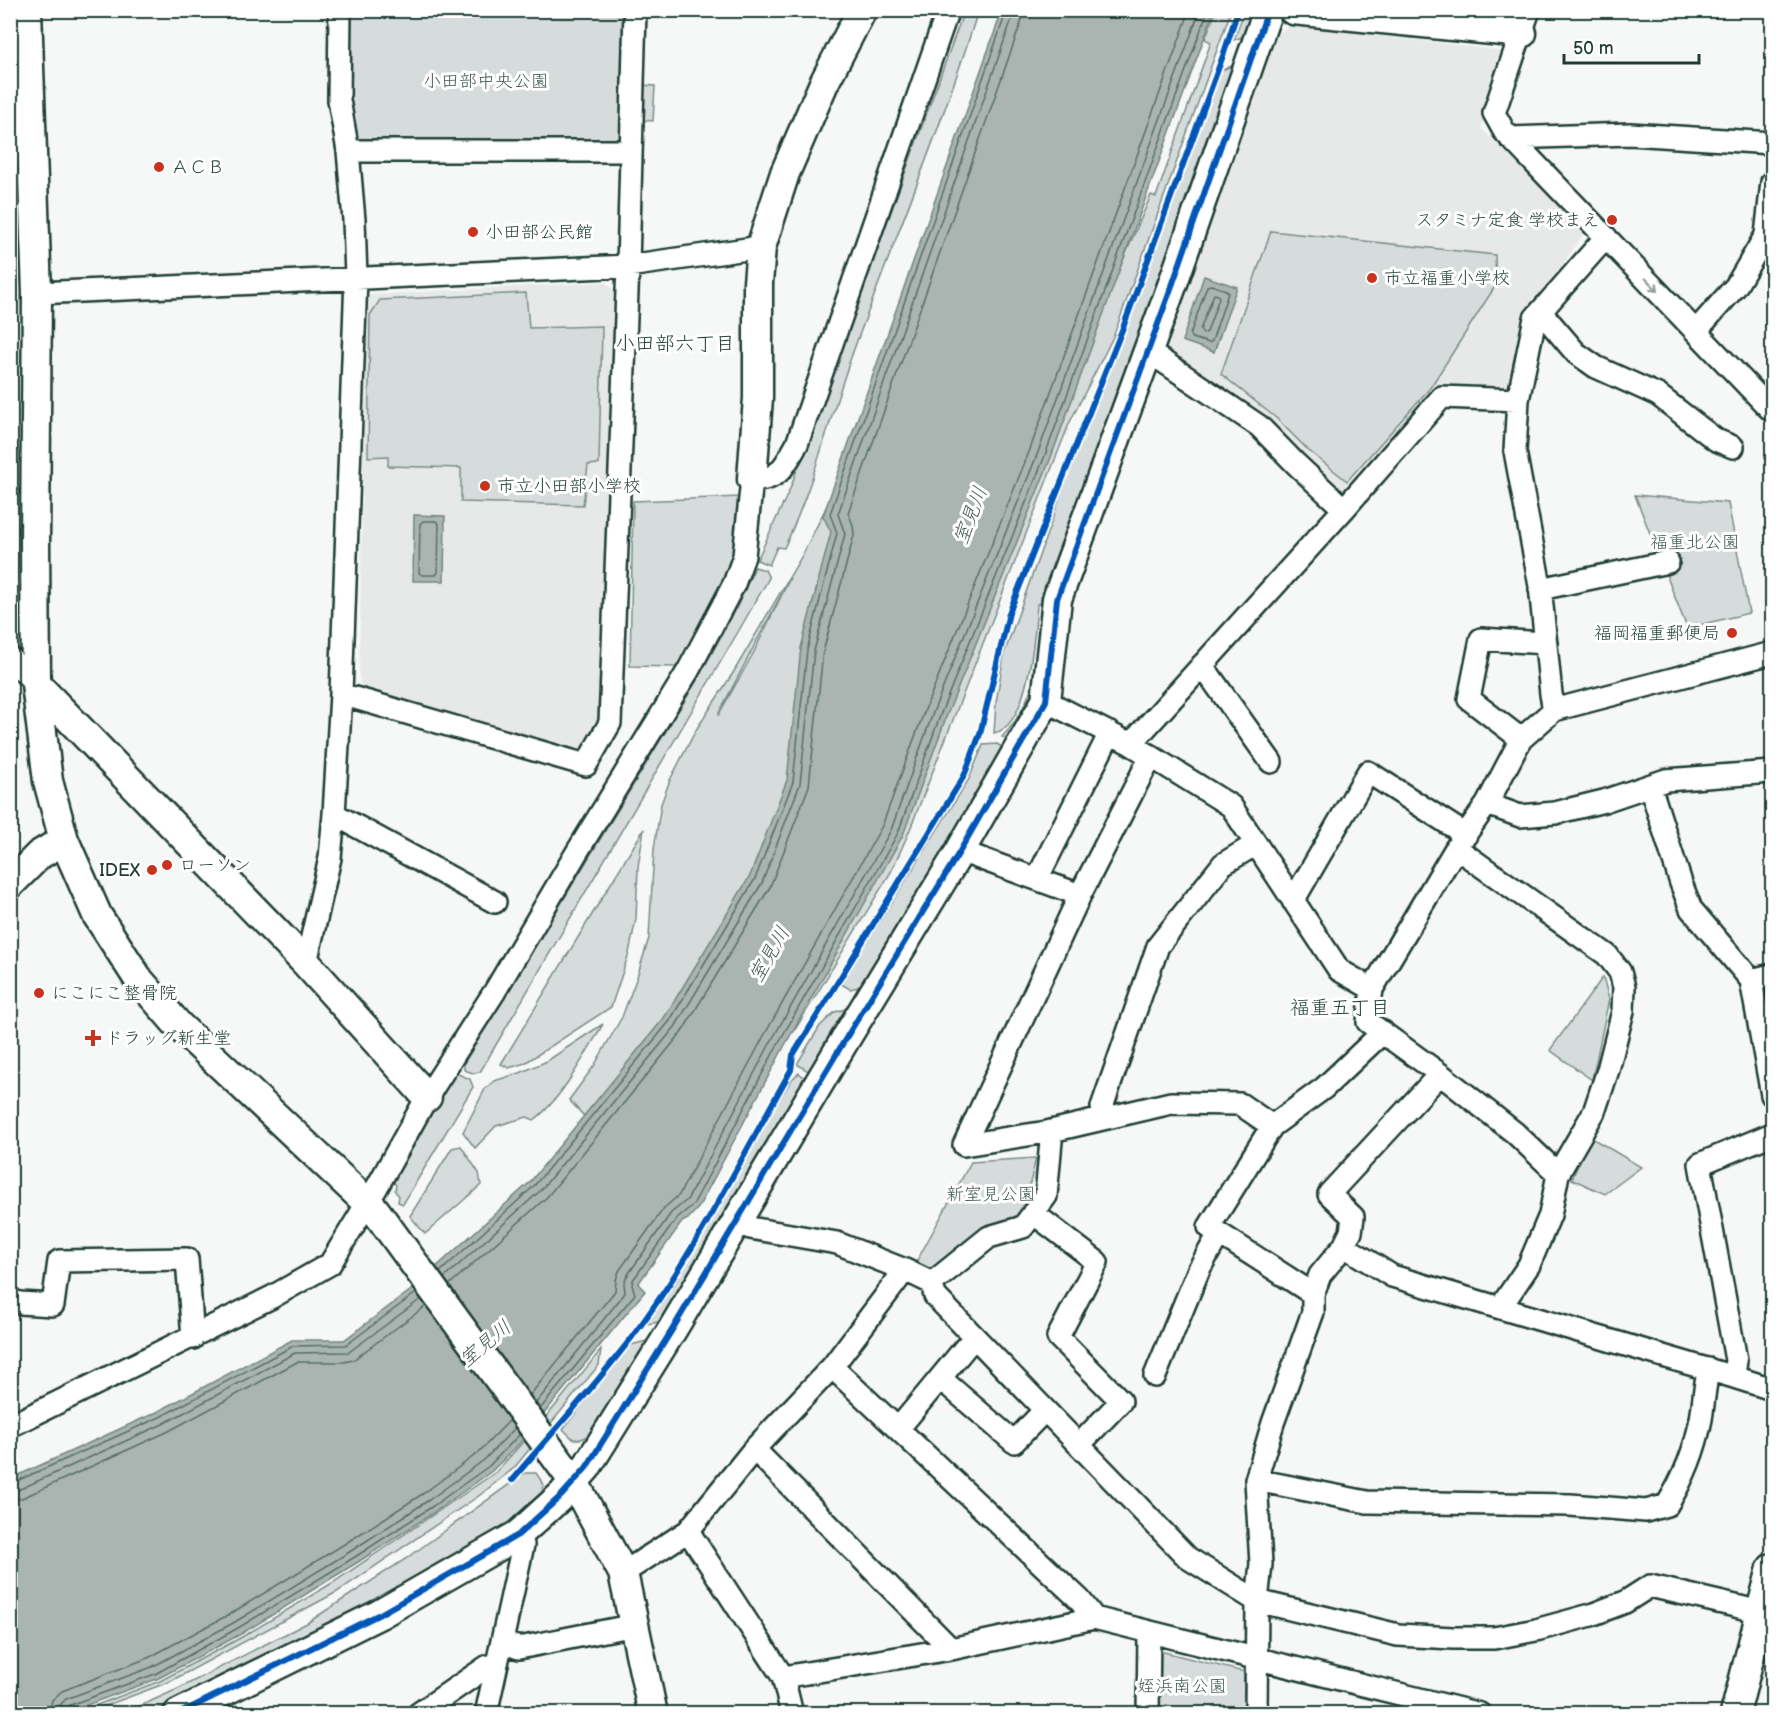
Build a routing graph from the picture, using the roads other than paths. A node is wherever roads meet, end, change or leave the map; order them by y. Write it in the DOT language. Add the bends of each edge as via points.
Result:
graph roads {
  1 [pos="27,10"];
  2 [pos="340,10"];
  3 [pos="635,10"];
  4 [pos="862,10"];
  5 [pos="948,10"];
  6 [pos="1268,10"];
  7 [pos="1293,10"];
  8 [pos="1525,22"];
  9 [pos="1510,138"];
  10 [pos="1773,143"];
  11 [pos="348,151"];
  12 [pos="630,151"];
  13 [pos="1773,182"];
  14 [pos="1609,240"];
  15 [pos="760,247"];
  16 [pos="627,266"];
  17 [pos="356,277"];
  18 [pos="37,293"];
  19 [pos="1541,312"];
  20 [pos="1695,331"];
  21 [pos="1147,353"];
  22 [pos="1518,400"];
  23 [pos="1773,411"];
  24 [pos="1732,447"];
  25 [pos="752,480"];
  26 [pos="1344,509"];
  27 [pos="1668,562"];
  28 [pos="1540,589"];
  29 [pos="1545,643"];
  30 [pos="1773,653"];
  31 [pos="10,658"];
  32 [pos="1202,665"];
  33 [pos="36,684"];
  34 [pos="341,694"];
  35 [pos="1046,701"];
  36 [pos="1554,710"];
  37 [pos="1110,733"];
  38 [pos="1521,739"];
  39 [pos="1131,744"];
  40 [pos="1151,756"];
  41 [pos="1271,762"];
  42 [pos="1773,772"];
  43 [pos="1650,786"];
  44 [pos="1487,804"];
  45 [pos="334,814"];
  46 [pos="64,840"];
  47 [pos="1461,842"];
  48 [pos="1256,844"];
  49 [pos="960,851"];
  50 [pos="1036,879"];
  51 [pos="10,884"];
  52 [pos="1080,895"];
  53 [pos="1293,901"];
  54 [pos="495,902"];
  55 [pos="306,963"];
  56 [pos="1773,975"];
  57 [pos="1751,980"];
  58 [pos="1372,989"];
  59 [pos="1383,1032"];
  60 [pos="1440,1074"];
  61 [pos="1773,1095"];
  62 [pos="427,1097"];
  63 [pos="1105,1118"];
  64 [pos="1272,1126"];
  65 [pos="1047,1132"];
  66 [pos="1773,1134"];
  67 [pos="1558,1174"];
  68 [pos="371,1207"];
  69 [pos="1033,1213"];
  70 [pos="737,1219"];
  71 [pos="1219,1234"];
  72 [pos="1344,1246"];
  73 [pos="905,1270"];
  74 [pos="932,1283"];
  75 [pos="1313,1294"];
  76 [pos="10,1300"];
  77 [pos="1500,1308"];
  78 [pos="974,1337"];
  79 [pos="193,1338"];
  80 [pos="832,1367"];
  81 [pos="1709,1369"];
  82 [pos="1155,1376"];
  83 [pos="1734,1377"];
  84 [pos="940,1378"];
  85 [pos="1773,1389"];
  86 [pos="1046,1410"];
  87 [pos="10,1426"];
  88 [pos="898,1429"];
  89 [pos="1079,1445"];
  90 [pos="754,1449"];
  91 [pos="1256,1480"];
  92 [pos="574,1482"];
  93 [pos="688,1531"];
  94 [pos="518,1535"];
  95 [pos="1773,1568"];
  96 [pos="623,1573"];
  97 [pos="1257,1601"];
  98 [pos="1761,1612"];
  99 [pos="1094,1618"];
  100 [pos="636,1625"];
  101 [pos="1149,1632"];
  102 [pos="502,1642"];
  103 [pos="951,1649"];
  104 [pos="1256,1659"];
  105 [pos="496,1668"];
  106 [pos="783,1677"];
  107 [pos="178,1713"];
  108 [pos="418,1713"];
  109 [pos="486,1713"];
  110 [pos="653,1713"];
  111 [pos="792,1713"];
  112 [pos="1148,1713"];
  113 [pos="1256,1713"];
  114 [pos="1480,1713"];
  115 [pos="1735,1713"];
  1 -- 18 [label="street"];
  2 -- 11 [label="street" via="339,100"];
  3 -- 12 [label="street"];
  4 -- 15 [label="street" via="789,163"];
  5 -- 25 [label="street" via="797,444 783,469 764,481"];
  6 -- 21 [label="street"];
  7 -- 8 [label="street"];
  8 -- 9 [label="street" via="1494,113"];
  9 -- 10 [label="street" via="1630,134"];
  9 -- 14 [label="street"];
  11 -- 12 [label="street"];
  11 -- 17 [label="street"];
  12 -- 16 [label="street"];
  13 -- 20 [label="street" via="1766,236 1736,286"];
  14 -- 19 [label="street"];
  14 -- 20 [label="street, one-way"];
  15 -- 16 [label="street"];
  15 -- 25 [label="street" via="758,398"];
  16 -- 17 [label="street"];
  16 -- 34 [label="street" via="610,723 586,765"];
  17 -- 18 [label="street"];
  17 -- 34 [label="street"];
  18 -- 33 [label="street"];
  19 -- 22 [label="street" via="1535,318"];
  19 -- 24 [label="street" via="1576,353 1596,367 1658,394 1716,440"];
  20 -- 23 [label="street"];
  21 -- 26 [label="street" via="1259,426"];
  21 -- 35 [label="street" via="1057,599"];
  22 -- 26 [label="street" via="1442,397"];
  22 -- 28 [label="street" via="1515,451"];
  25 -- 62 [label="street" via="744,555 734,584 704,642"];
  26 -- 32 [label="street"];
  27 -- 28 [label="street"];
  28 -- 29 [label="street"];
  29 -- 36 [label="street"];
  29 -- 38 [label="street" via="1481,639 1469,699"];
  30 -- 36 [label="street"];
  31 -- 33 [label="street"];
  32 -- 39 [label="street"];
  32 -- 41 [label="street"];
  33 -- 46 [label="street" via="48,781"];
  33 -- 55 [label="street"];
  34 -- 45 [label="street"];
  35 -- 37 [label="street"];
  35 -- 49 [label="street"];
  36 -- 38 [label="street"];
  37 -- 39 [label="street"];
  37 -- 50 [label="street"];
  38 -- 44 [label="street"];
  39 -- 40 [label="street"];
  40 -- 48 [label="street" via="1231,806"];
  40 -- 52 [label="street"];
  42 -- 43 [label="street" via="1666,780"];
  43 -- 44 [label="street" via="1555,813 1520,816"];
  43 -- 57 [label="street" via="1691,909"];
  44 -- 47 [label="street"];
  45 -- 54 [label="street"];
  45 -- 55 [label="street" via="330,858"];
  46 -- 51 [label="street" via="39,855"];
  46 -- 68 [label="street" via="97,915 139,980 178,1025"];
  47 -- 53 [label="street" via="1368,772"];
  47 -- 58 [label="street"];
  47 -- 67 [label="street" via="1607,955 1620,972 1623,1011 1608,1070 1594,1112"];
  48 -- 53 [label="street"];
  48 -- 63 [label="street" via="1223,864 1158,946 1102,1107"];
  49 -- 50 [label="street"];
  49 -- 70 [label="street"];
  50 -- 52 [label="street"];
  52 -- 65 [label="street" via="964,1145"];
  53 -- 58 [label="street" via="1339,970"];
  55 -- 62 [label="street"];
  56 -- 57 [label="street"];
  57 -- 61 [label="street"];
  58 -- 59 [label="street" via="1368,1022"];
  59 -- 60 [label="street"];
  59 -- 64 [label="street" via="1324,1088"];
  60 -- 67 [label="street"];
  60 -- 72 [label="street" via="1329,1194 1353,1217"];
  62 -- 68 [label="street" via="377,1187"];
  63 -- 64 [label="street" via="1171,1103 1240,1104"];
  63 -- 65 [label="street"];
  64 -- 71 [label="street" via="1209,1227"];
  65 -- 69 [label="street" via="1051,1141 1046,1196"];
  66 -- 83 [label="street" via="1700,1164 1736,1360"];
  67 -- 77 [label="street" via="1550,1215 1529,1265"];
  68 -- 79 [label="street" via="330,1264"];
  68 -- 92 [label="street"];
  69 -- 74 [label="street" via="1023,1227 989,1237"];
  69 -- 89 [label="street" via="1097,1262 1058,1337 1121,1401"];
  70 -- 73 [label="street" via="750,1228 837,1244"];
  70 -- 92 [label="street" via="623,1409"];
  71 -- 75 [label="street"];
  71 -- 82 [label="street" via="1199,1269"];
  72 -- 75 [label="street" via="1320,1275"];
  72 -- 77 [label="street" via="1392,1276"];
  73 -- 74 [label="street"];
  73 -- 80 [label="street"];
  74 -- 78 [label="street" via="935,1296"];
  75 -- 91 [label="street" via="1313,1312"];
  76 -- 79 [label="street" via="53,1305 59,1261 187,1259"];
  77 -- 81 [label="street"];
  78 -- 84 [label="street"];
  78 -- 86 [label="street"];
  79 -- 87 [label="street"];
  80 -- 88 [label="street"];
  80 -- 90 [label="street"];
  81 -- 83 [label="street"];
  81 -- 91 [label="street" via="1691,1462 1667,1505 1646,1511 1570,1505 1367,1502"];
  83 -- 85 [label="street"];
  84 -- 86 [label="street" via="1014,1442"];
  84 -- 88 [label="street"];
  86 -- 89 [label="street"];
  88 -- 99 [label="street" via="1080,1600"];
  89 -- 97 [label="street" via="1188,1558"];
  90 -- 93 [label="street"];
  90 -- 103 [label="street"];
  91 -- 97 [label="street" via="1261,1564"];
  92 -- 94 [label="street"];
  92 -- 96 [label="street"];
  93 -- 96 [label="street"];
  93 -- 106 [label="street"];
  94 -- 102 [label="street" via="523,1545"];
  94 -- 107 [label="street" via="380,1614"];
  95 -- 98 [label="street"];
  96 -- 100 [label="street"];
  97 -- 98 [label="street" via="1398,1635 1453,1638 1494,1638 1536,1630 1591,1615 1650,1586"];
  97 -- 104 [label="street"];
  98 -- 115 [label="street"];
  99 -- 101 [label="street"];
  99 -- 103 [label="street"];
  100 -- 102 [label="street" via="519,1648"];
  100 -- 110 [label="street"];
  101 -- 104 [label="street"];
  101 -- 112 [label="street"];
  102 -- 105 [label="street"];
  103 -- 106 [label="street"];
  104 -- 113 [label="street"];
  104 -- 114 [label="street"];
  105 -- 108 [label="street" via="488,1666"];
  105 -- 109 [label="street"];
  106 -- 111 [label="street"];
}
